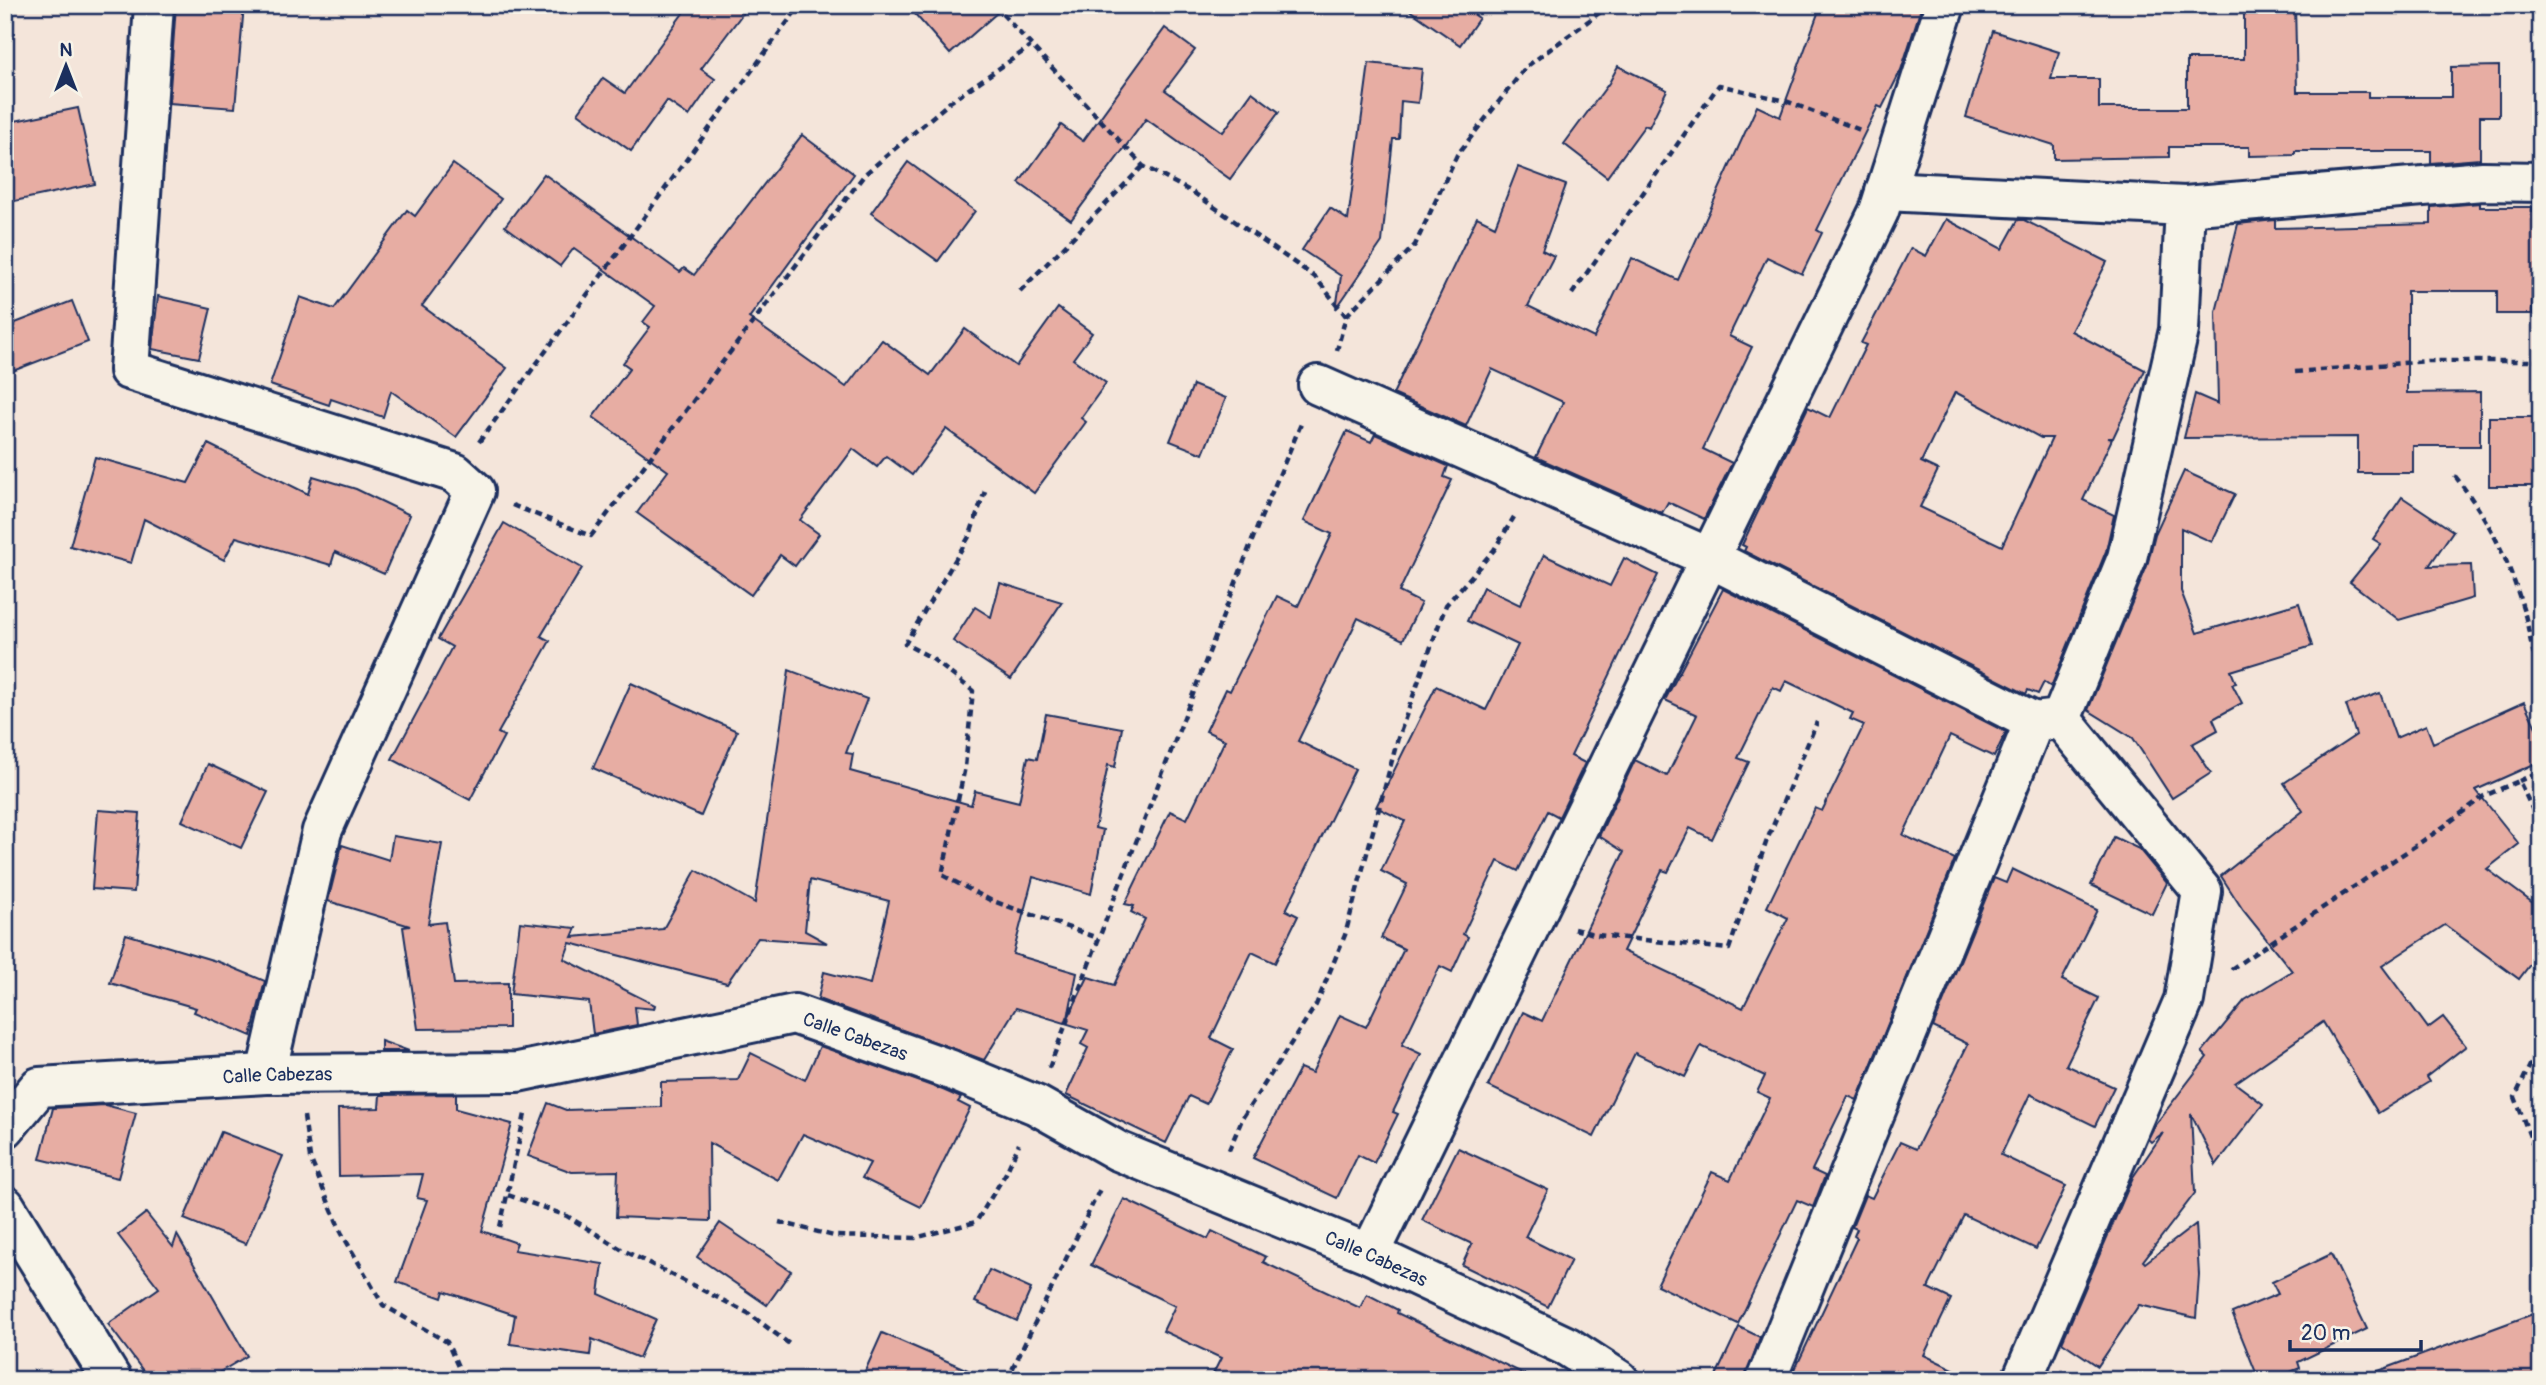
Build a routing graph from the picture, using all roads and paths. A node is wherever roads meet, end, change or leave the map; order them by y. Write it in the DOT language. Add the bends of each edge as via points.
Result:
graph roads {
  1 [pos="154,5"];
  2 [pos="800,5"];
  3 [pos="994,5"];
  4 [pos="1610,5"];
  5 [pos="1945,5"];
  6 [pos="1030,47"];
  7 [pos="1900,145"];
  8 [pos="1143,166"];
  9 [pos="2541,182"];
  10 [pos="1885,191"];
  11 [pos="2185,206"];
  12 [pos="1020,291"];
  13 [pos="1572,294"];
  14 [pos="1346,316"];
  15 [pos="2541,361"];
  16 [pos="2295,372"];
  17 [pos="1318,384"];
  18 [pos="2455,476"];
  19 [pos="1536,481"];
  20 [pos="465,482"];
  21 [pos="985,491"];
  22 [pos="1708,557"];
  23 [pos="2541,673"];
  24 [pos="2047,720"];
  25 [pos="1817,722"];
  26 [pos="2541,771"];
  27 [pos="2519,781"];
  28 [pos="2541,827"];
  29 [pos="1533,919"];
  30 [pos="1098,938"];
  31 [pos="2184,1000"];
  32 [pos="2541,1042"];
  33 [pos="517,1072"];
  34 [pos="281,1073"];
  35 [pos="1035,1105"];
  36 [pos="5,1128"];
  37 [pos="1118,1151"];
  38 [pos="2541,1166"];
  39 [pos="1213,1190"];
  40 [pos="508,1195"];
  41 [pos="5,1206"];
  42 [pos="779,1222"];
  43 [pos="500,1227"];
  44 [pos="1370,1254"];
  45 [pos="792,1346"];
  46 [pos="112,1380"];
  47 [pos="464,1380"];
  48 [pos="1007,1380"];
  49 [pos="1619,1380"];
  50 [pos="1766,1380"];
  51 [pos="2022,1380"];
  1 -- 20 [label="street" via="129,370"];
  2 -- 20 [label="path"];
  3 -- 6 [label="path"];
  4 -- 14 [label="path" via="1526,67 1457,155 1415,245"];
  5 -- 7 [label="street"];
  6 -- 8 [label="path"];
  6 -- 20 [label="path" via="950,102 864,174 591,536"];
  7 -- 10 [label="street"];
  7 -- 13 [label="path" via="1786,101 1719,85"];
  8 -- 12 [label="path"];
  8 -- 14 [label="path" via="1194,193 1315,277"];
  9 -- 11 [label="street" via="2483,181"];
  10 -- 11 [label="street"];
  10 -- 22 [label="street"];
  11 -- 24 [label="street" via="2179,330 2127,558"];
  14 -- 17 [label="path" via="1337,350"];
  15 -- 16 [label="path" via="2428,360"];
  17 -- 19 [label="street"];
  17 -- 30 [label="path" via="1260,520"];
  18 -- 23 [label="path" via="2486,517 2506,557"];
  19 -- 22 [label="street"];
  19 -- 39 [label="path" via="1494,550 1446,605 1398,738 1345,935 1316,1005 1243,1117"];
  20 -- 34 [label="street" via="321,831"];
  21 -- 30 [label="path" via="970,535 905,644 930,657 973,691 965,767 942,875 990,900"];
  22 -- 24 [label="street"];
  22 -- 29 [label="street"];
  24 -- 31 [label="street" via="2202,891"];
  24 -- 50 [label="street"];
  25 -- 29 [label="path" via="1767,840 1730,948 1598,935"];
  26 -- 27 [label="path"];
  27 -- 28 [label="path"];
  27 -- 31 [label="path" via="2484,796"];
  29 -- 44 [label="street"];
  30 -- 35 [label="path"];
  31 -- 51 [label="street"];
  32 -- 38 [label="path" via="2515,1097"];
  33 -- 34 [label="street, Calle Cabezas"];
  33 -- 35 [label="street, Calle Cabezas" via="794,1014"];
  33 -- 40 [label="path" via="525,1114"];
  34 -- 36 [label="street, Calle Cabezas" via="39,1087"];
  34 -- 47 [label="path" via="341,1232 383,1305 447,1342"];
  35 -- 37 [label="street, Calle Cabezas"];
  35 -- 42 [label="path" via="1006,1173 976,1222 915,1238 834,1236"];
  37 -- 39 [label="street, Calle Cabezas"];
  37 -- 48 [label="path"];
  39 -- 44 [label="street, Calle Cabezas"];
  40 -- 43 [label="path"];
  40 -- 45 [label="path" via="567,1216 621,1249 748,1313"];
  41 -- 46 [label="street"];
  44 -- 49 [label="street, Calle Cabezas" via="1568,1348"];
}
